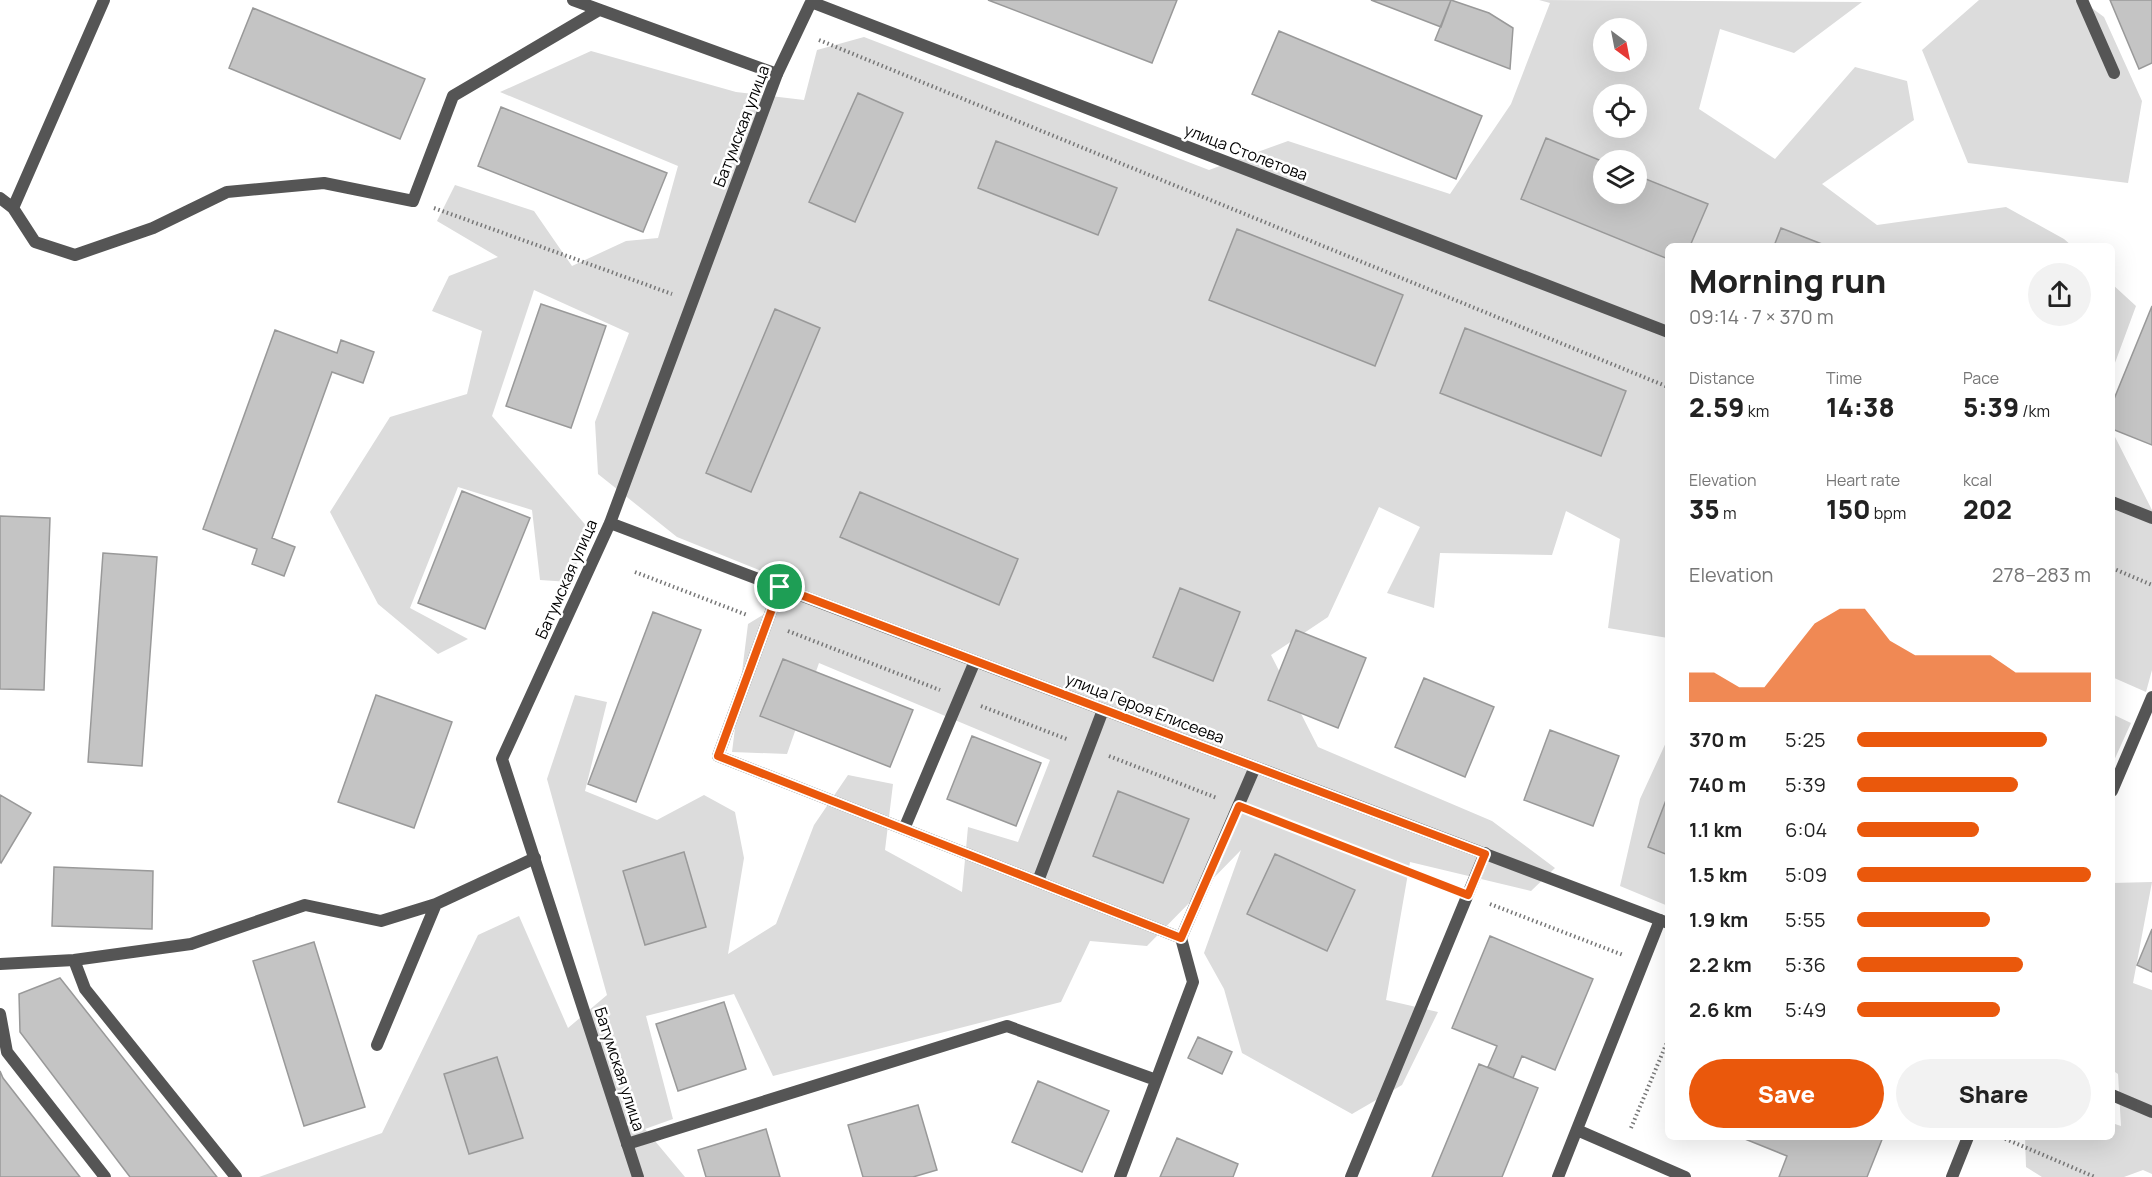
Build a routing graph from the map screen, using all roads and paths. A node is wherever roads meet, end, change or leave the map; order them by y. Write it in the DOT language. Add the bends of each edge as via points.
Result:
graph roads {
  1 [pos="104,0"];
  2 [pos="573,0"];
  3 [pos="2082,0"];
  4 [pos="812,1"];
  5 [pos="598,10"];
  6 [pos="798,31"];
  7 [pos="777,74"];
  8 [pos="2114,74"];
  9 [pos="0,198"];
  10 [pos="413,201"];
  11 [pos="13,208"];
  12 [pos="0,209"];
  13 [pos="693,302"];
  14 [pos="1665,331"];
  15 [pos="1665,386"];
  16 [pos="2115,503"];
  17 [pos="2152,518"];
  18 [pos="610,523"];
  19 [pos="2115,569"];
  20 [pos="635,572"];
  21 [pos="2152,585"];
  22 [pos="780,587"];
  23 [pos="767,623"];
  24 [pos="975,661"];
  25 [pos="2152,697"];
  26 [pos="960,698"];
  27 [pos="1103,710"];
  28 [pos="1088,748"];
  29 [pos="1255,767"];
  30 [pos="2115,784"];
  31 [pos="1239,806"];
  32 [pos="904,829"];
  33 [pos="1485,854"];
  34 [pos="535,858"];
  35 [pos="1038,881"];
  36 [pos="1468,895"];
  37 [pos="436,904"];
  38 [pos="1664,921"];
  39 [pos="1181,938"];
  40 [pos="74,960"];
  41 [pos="1643,963"];
  42 [pos="0,964"];
  43 [pos="0,1014"];
  44 [pos="377,1045"];
  45 [pos="1665,1047"];
  46 [pos="1156,1080"];
  47 [pos="2115,1096"];
  48 [pos="2152,1112"];
  49 [pos="1577,1130"];
  50 [pos="1967,1140"];
  51 [pos="2008,1140"];
  52 [pos="627,1144"];
  53 [pos="1622,1150"];
  54 [pos="105,1177"];
  55 [pos="236,1177"];
  56 [pos="638,1177"];
  57 [pos="1120,1177"];
  58 [pos="1351,1177"];
  59 [pos="1558,1177"];
  60 [pos="1685,1177"];
  61 [pos="1952,1177"];
  62 [pos="2095,1177"];
  1 -- 11 [label="street"];
  2 -- 5 [label="street"];
  3 -- 8 [label="street"];
  4 -- 6 [label="street, Батумская улица"];
  4 -- 14 [label="street, улица Столетова"];
  5 -- 7 [label="street"];
  5 -- 10 [label="street" via="453,96"];
  6 -- 7 [label="street, Батумская улица"];
  6 -- 15 [label="path"];
  7 -- 13 [label="street, Батумская улица"];
  9 -- 11 [label="street"];
  10 -- 11 [label="street" via="324,183 227,192 153,228 75,255 35,242"];
  10 -- 13 [label="path"];
  11 -- 12 [label="street"];
  13 -- 18 [label="street, Батумская улица"];
  16 -- 17 [label="street"];
  18 -- 22 [label="street, улица Героя Елисеева"];
  18 -- 34 [label="street, Батумская улица" via="502,759"];
  19 -- 21 [label="path"];
  20 -- 23 [label="path"];
  22 -- 23 [label="street"];
  22 -- 24 [label="street, улица Героя Елисеева"];
  23 -- 26 [label="path"];
  23 -- 32 [label="street" via="718,756"];
  24 -- 26 [label="street"];
  24 -- 27 [label="street, улица Героя Елисеева"];
  25 -- 30 [label="street"];
  26 -- 28 [label="path"];
  26 -- 32 [label="street"];
  27 -- 28 [label="street"];
  27 -- 29 [label="street, улица Героя Елисеева"];
  28 -- 31 [label="path"];
  28 -- 35 [label="street"];
  29 -- 31 [label="street"];
  29 -- 33 [label="street, улица Героя Елисеева"];
  31 -- 36 [label="path"];
  31 -- 39 [label="street"];
  32 -- 35 [label="street"];
  33 -- 36 [label="street"];
  33 -- 38 [label="street, улица Героя Елисеева"];
  34 -- 37 [label="street"];
  34 -- 52 [label="street, Батумская улица"];
  35 -- 39 [label="street"];
  36 -- 41 [label="path"];
  36 -- 58 [label="street"];
  37 -- 40 [label="street" via="381,921 305,904 191,944"];
  37 -- 44 [label="street"];
  38 -- 41 [label="street"];
  39 -- 46 [label="street" via="1193,982"];
  40 -- 42 [label="street"];
  40 -- 55 [label="street" via="85,989"];
  41 -- 49 [label="street"];
  43 -- 54 [label="street" via="7,1052"];
  45 -- 53 [label="path"];
  46 -- 52 [label="street" via="1007,1026"];
  46 -- 57 [label="street"];
  47 -- 48 [label="street"];
  49 -- 53 [label="street"];
  49 -- 59 [label="street"];
  50 -- 61 [label="street"];
  51 -- 62 [label="path"];
  52 -- 56 [label="street, Батумская улица"];
  53 -- 60 [label="street"];
}
